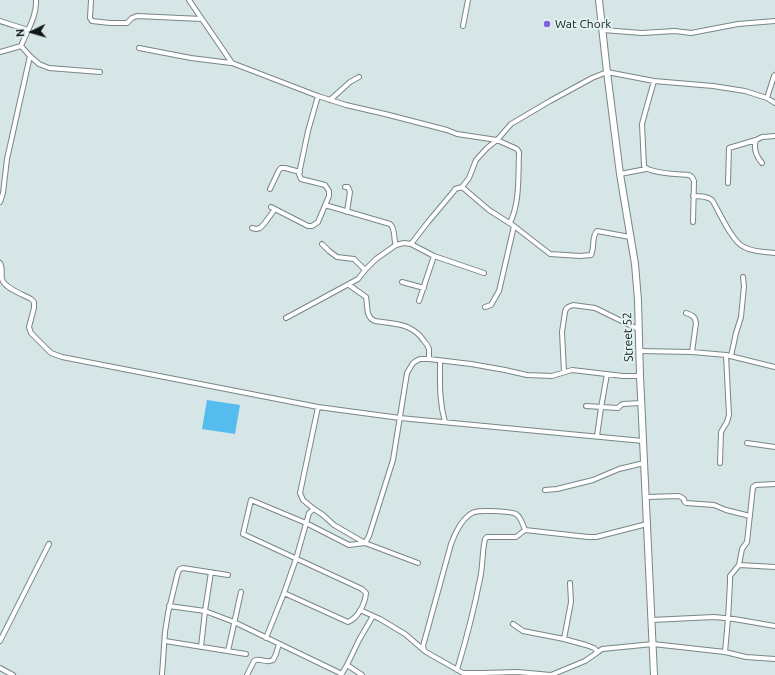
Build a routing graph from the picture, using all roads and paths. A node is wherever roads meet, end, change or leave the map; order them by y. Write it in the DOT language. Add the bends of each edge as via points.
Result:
graph roads {
  1 [pos="36,0"];
  2 [pos="91,0"];
  3 [pos="188,0"];
  4 [pos="468,0"];
  5 [pos="599,0"];
  6 [pos="202,19"];
  7 [pos="0,21"];
  8 [pos="775,21"];
  9 [pos="463,26"];
  10 [pos="28,30"];
  11 [pos="603,30"];
  12 [pos="21,46"];
  13 [pos="139,48"];
  14 [pos="0,52"];
  15 [pos="30,56"];
  16 [pos="232,63"];
  17 [pos="100,72"];
  18 [pos="607,72"];
  19 [pos="775,75"];
  20 [pos="359,76"];
  21 [pos="654,82"];
  22 [pos="318,96"];
  23 [pos="767,98"];
  24 [pos="330,100"];
  25 [pos="775,103"];
  26 [pos="775,136"];
  27 [pos="497,140"];
  28 [pos="756,140"];
  29 [pos="762,163"];
  30 [pos="646,169"];
  31 [pos="300,172"];
  32 [pos="620,174"];
  33 [pos="728,183"];
  34 [pos="345,187"];
  35 [pos="462,187"];
  36 [pos="270,189"];
  37 [pos="693,196"];
  38 [pos="0,202"];
  39 [pos="325,205"];
  40 [pos="348,212"];
  41 [pos="693,222"];
  42 [pos="510,223"];
  43 [pos="514,226"];
  44 [pos="252,228"];
  45 [pos="630,237"];
  46 [pos="322,244"];
  47 [pos="411,244"];
  48 [pos="396,245"];
  49 [pos="775,254"];
  50 [pos="434,256"];
  51 [pos="0,263"];
  52 [pos="365,270"];
  53 [pos="484,273"];
  54 [pos="743,277"];
  55 [pos="402,282"];
  56 [pos="349,285"];
  57 [pos="424,288"];
  58 [pos="419,302"];
  59 [pos="485,307"];
  60 [pos="686,313"];
  61 [pos="286,318"];
  62 [pos="638,329"];
  63 [pos="639,351"];
  64 [pos="692,352"];
  65 [pos="728,355"];
  66 [pos="429,359"];
  67 [pos="440,361"];
  68 [pos="775,367"];
  69 [pos="564,372"];
  70 [pos="607,374"];
  71 [pos="640,376"];
  72 [pos="641,403"];
  73 [pos="586,406"];
  74 [pos="318,407"];
  75 [pos="600,408"];
  76 [pos="400,418"];
  77 [pos="445,422"];
  78 [pos="597,436"];
  79 [pos="643,441"];
  80 [pos="747,443"];
  81 [pos="775,447"];
  82 [pos="644,463"];
  83 [pos="720,463"];
  84 [pos="775,484"];
  85 [pos="545,490"];
  86 [pos="646,497"];
  87 [pos="314,509"];
  88 [pos="750,516"];
  89 [pos="306,523"];
  90 [pos="647,524"];
  91 [pos="525,530"];
  92 [pos="365,543"];
  93 [pos="48,544"];
  94 [pos="296,559"];
  95 [pos="418,563"];
  96 [pos="739,566"];
  97 [pos="775,567"];
  98 [pos="211,572"];
  99 [pos="228,575"];
  100 [pos="570,583"];
  101 [pos="242,592"];
  102 [pos="284,593"];
  103 [pos="169,606"];
  104 [pos="360,610"];
  105 [pos="205,611"];
  106 [pos="374,616"];
  107 [pos="728,619"];
  108 [pos="652,620"];
  109 [pos="234,622"];
  110 [pos="513,624"];
  111 [pos="775,626"];
  112 [pos="266,638"];
  113 [pos="564,639"];
  114 [pos="0,641"];
  115 [pos="165,641"];
  116 [pos="279,644"];
  117 [pos="653,644"];
  118 [pos="201,647"];
  119 [pos="424,650"];
  120 [pos="228,651"];
  121 [pos="598,652"];
  122 [pos="725,652"];
  123 [pos="246,654"];
  124 [pos="775,659"];
  125 [pos="347,665"];
  126 [pos="2,669"];
  127 [pos="457,670"];
  128 [pos="1,675"];
  129 [pos="13,675"];
  130 [pos="162,675"];
  131 [pos="247,675"];
  132 [pos="362,675"];
  133 [pos="551,675"];
  134 [pos="654,675"];
  1 -- 10 [label="street" via="36,9"];
  2 -- 6 [label="street" via="92,21 127,23 137,16"];
  3 -- 6 [label="street"];
  4 -- 9 [label="street"];
  5 -- 11 [label="street, Street 52"];
  6 -- 16 [label="street"];
  7 -- 10 [label="street"];
  8 -- 11 [label="street" via="738,24 691,33"];
  10 -- 12 [label="street"];
  11 -- 18 [label="street, Street 52"];
  12 -- 14 [label="street"];
  12 -- 15 [label="street"];
  13 -- 16 [label="street"];
  15 -- 17 [label="street" via="49,68"];
  15 -- 38 [label="street"];
  16 -- 22 [label="street"];
  18 -- 21 [label="street"];
  18 -- 27 [label="street" via="523,116 511,124"];
  18 -- 32 [label="street, Street 52"];
  19 -- 23 [label="street"];
  20 -- 24 [label="street"];
  21 -- 23 [label="street" via="713,86 745,91"];
  21 -- 30 [label="street" via="642,124 643,163"];
  22 -- 24 [label="street"];
  22 -- 31 [label="street"];
  23 -- 25 [label="street"];
  24 -- 27 [label="street" via="457,134"];
  26 -- 28 [label="street"];
  27 -- 35 [label="street" via="476,160"];
  27 -- 42 [label="street" via="519,152 516,202"];
  28 -- 29 [label="street" via="754,149"];
  28 -- 33 [label="street" via="729,148"];
  30 -- 32 [label="street"];
  30 -- 37 [label="street" via="689,175 693,178"];
  31 -- 36 [label="street" via="281,168"];
  31 -- 39 [label="street" via="302,179 325,185 329,191"];
  32 -- 45 [label="street, Street 52"];
  34 -- 40 [label="street" via="348,187 350,192"];
  35 -- 42 [label="street" via="489,210"];
  35 -- 47 [label="street" via="454,191"];
  37 -- 41 [label="street"];
  37 -- 49 [label="street" via="712,200 742,247"];
  39 -- 40 [label="street"];
  39 -- 44 [label="street" via="318,222 312,226 273,208 260,228"];
  40 -- 48 [label="street" via="392,225"];
  42 -- 43 [label="street"];
  43 -- 45 [label="street" via="547,253 554,255 591,255 597,231"];
  43 -- 59 [label="street" via="499,291 492,305"];
  45 -- 62 [label="street, Street 52" via="638,300"];
  46 -- 52 [label="street" via="337,256 354,259"];
  47 -- 48 [label="street"];
  47 -- 50 [label="street"];
  48 -- 52 [label="street"];
  50 -- 53 [label="street"];
  50 -- 57 [label="street"];
  51 -- 74 [label="street" via="4,283 34,302 29,327 31,333 56,355"];
  52 -- 56 [label="street"];
  54 -- 65 [label="street" via="740,317"];
  55 -- 57 [label="street"];
  56 -- 61 [label="street"];
  56 -- 66 [label="street" via="366,297 369,316 372,319 414,329 429,349"];
  57 -- 58 [label="street"];
  60 -- 64 [label="street" via="694,316 696,320"];
  62 -- 63 [label="street, Street 52"];
  62 -- 69 [label="street" via="595,308 573,305 568,307 562,332"];
  63 -- 64 [label="street"];
  63 -- 71 [label="street, Street 52"];
  64 -- 65 [label="street"];
  65 -- 68 [label="street"];
  65 -- 83 [label="street" via="729,415 721,432"];
  66 -- 67 [label="street"];
  66 -- 76 [label="street" via="420,359 409,368"];
  67 -- 69 [label="street" via="527,375 552,376"];
  67 -- 77 [label="street" via="441,408"];
  69 -- 70 [label="street" via="572,370"];
  70 -- 71 [label="street"];
  70 -- 75 [label="street"];
  71 -- 72 [label="street, Street 52"];
  72 -- 75 [label="street" via="622,404 618,408"];
  72 -- 79 [label="street, Street 52"];
  73 -- 75 [label="street"];
  74 -- 76 [label="street"];
  74 -- 87 [label="street" via="300,493 303,500"];
  75 -- 78 [label="street"];
  76 -- 77 [label="street"];
  76 -- 92 [label="street" via="393,460"];
  77 -- 78 [label="street"];
  78 -- 79 [label="street"];
  79 -- 82 [label="street, Street 52"];
  80 -- 81 [label="street"];
  82 -- 85 [label="street" via="619,469 593,480"];
  82 -- 86 [label="street, Street 52"];
  84 -- 88 [label="street" via="754,487"];
  86 -- 88 [label="street" via="679,496 686,503 714,505"];
  86 -- 90 [label="street, Street 52"];
  87 -- 89 [label="street" via="309,513"];
  87 -- 92 [label="street" via="334,525"];
  88 -- 96 [label="street" via="747,542 742,549"];
  89 -- 92 [label="street" via="349,545"];
  89 -- 94 [label="street"];
  89 -- 94 [label="street" via="251,500 243,534"];
  90 -- 91 [label="street" via="596,537"];
  90 -- 108 [label="street, Street 52"];
  91 -- 119 [label="street" via="521,519 514,512 475,512 464,520 451,544"];
  91 -- 127 [label="street" via="516,537 485,539 477,597"];
  92 -- 95 [label="street"];
  93 -- 114 [label="street"];
  94 -- 102 [label="street"];
  94 -- 104 [label="street" via="365,591 366,597"];
  96 -- 97 [label="street"];
  96 -- 107 [label="street" via="730,578"];
  98 -- 99 [label="street"];
  98 -- 103 [label="street" via="180,569"];
  98 -- 105 [label="street"];
  100 -- 113 [label="street" via="571,602"];
  101 -- 109 [label="street"];
  102 -- 104 [label="street" via="348,622"];
  102 -- 112 [label="street"];
  103 -- 105 [label="street"];
  103 -- 115 [label="street"];
  104 -- 106 [label="street"];
  105 -- 109 [label="street"];
  105 -- 118 [label="street"];
  106 -- 119 [label="street" via="400,631"];
  106 -- 125 [label="street"];
  107 -- 108 [label="street" via="714,617"];
  107 -- 111 [label="street"];
  107 -- 122 [label="street"];
  108 -- 117 [label="street, Street 52"];
  109 -- 112 [label="street"];
  109 -- 120 [label="street"];
  110 -- 113 [label="street" via="523,630"];
  112 -- 116 [label="street"];
  113 -- 121 [label="street" via="594,648"];
  115 -- 118 [label="street"];
  115 -- 130 [label="street"];
  116 -- 125 [label="street" via="341,675"];
  116 -- 131 [label="street" via="272,660 254,661"];
  117 -- 121 [label="street" via="602,649"];
  117 -- 122 [label="street"];
  117 -- 134 [label="street, Street 52"];
  118 -- 120 [label="street"];
  119 -- 127 [label="street"];
  120 -- 123 [label="street"];
  121 -- 133 [label="street" via="585,661"];
  122 -- 124 [label="street" via="746,657"];
  125 -- 132 [label="street"];
  126 -- 128 [label="street"];
  126 -- 129 [label="street"];
  127 -- 133 [label="street" via="463,673 518,672"];
}
